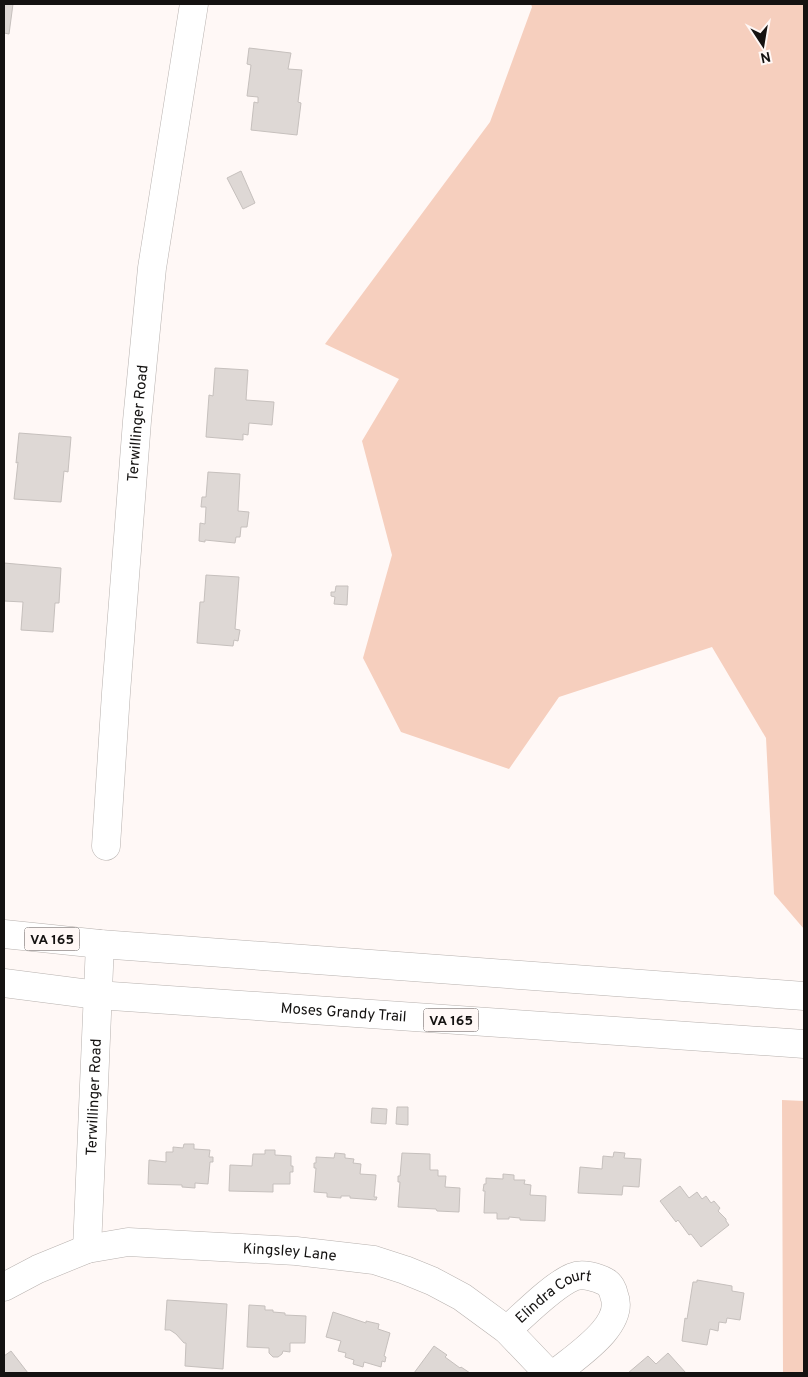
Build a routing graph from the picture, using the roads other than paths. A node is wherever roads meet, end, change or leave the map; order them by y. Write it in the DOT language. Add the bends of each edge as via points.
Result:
graph roads {
  1 [pos="194,4"];
  2 [pos="106,846"];
  3 [pos="4,934"];
  4 [pos="100,944"];
  5 [pos="4,983"];
  6 [pos="97,994"];
  7 [pos="804,996"];
  8 [pos="804,1044"];
  9 [pos="87,1249"];
  10 [pos="4,1287"];
  11 [pos="507,1330"];
  12 [pos="548,1373"];
  13 [pos="556,1373"];
  1 -- 2 [label="street, Terwillinger Road" via="152,268 137,421"];
  3 -- 4 [label="street, VA 165"];
  4 -- 6 [label="street, Terwillinger Road"];
  4 -- 7 [label="street, VA 165"];
  5 -- 6 [label="street, Moses Grandy Trail / VA 165"];
  6 -- 8 [label="street, Moses Grandy Trail / VA 165"];
  6 -- 9 [label="street, Terwillinger Road"];
  9 -- 10 [label="street, Kingsley Lane"];
  9 -- 11 [label="street, Kingsley Lane" via="128,1242 296,1251 374,1260 432,1281 462,1297"];
  11 -- 12 [label="street, Kingsley Lane"];
  11 -- 13 [label="street, Elindra Court" via="557,1286 574,1276 593,1277 608,1283 615,1296 615,1315 604,1333"];
}
